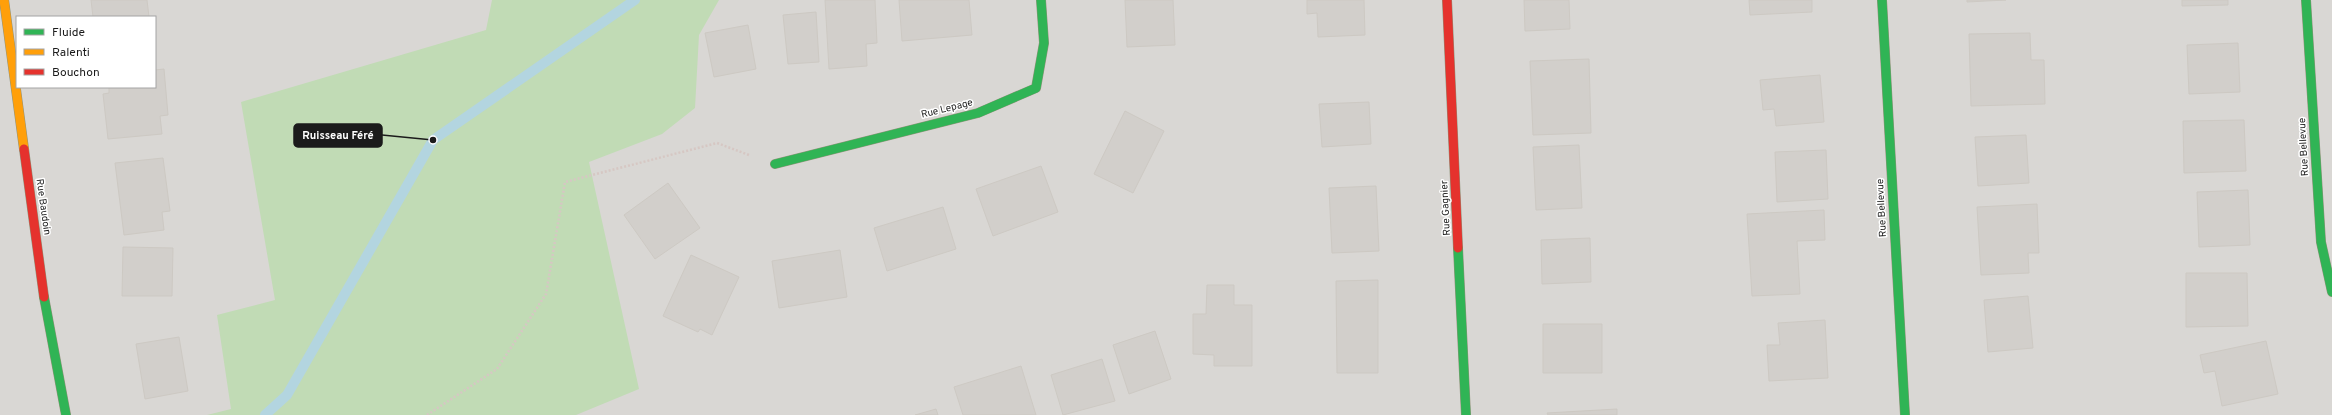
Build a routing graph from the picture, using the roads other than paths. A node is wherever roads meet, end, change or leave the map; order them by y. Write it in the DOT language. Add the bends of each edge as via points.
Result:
graph roads {
  1 [pos="4,0"];
  2 [pos="1041,0"];
  3 [pos="1447,0"];
  4 [pos="1882,0"];
  5 [pos="2306,0"];
  6 [pos="775,164"];
  7 [pos="2332,292"];
  8 [pos="66,415"];
  9 [pos="1466,415"];
  10 [pos="1905,415"];
  1 -- 8 [label="street, Rue Baudoin" via="43,291"];
  2 -- 6 [label="street, Rue Lepage" via="1044,43 1036,88 978,113"];
  3 -- 9 [label="street, Rue Gagnier"];
  4 -- 10 [label="street, Rue Bellevue"];
  5 -- 7 [label="street, Rue Bellevue" via="2321,242"];
}
